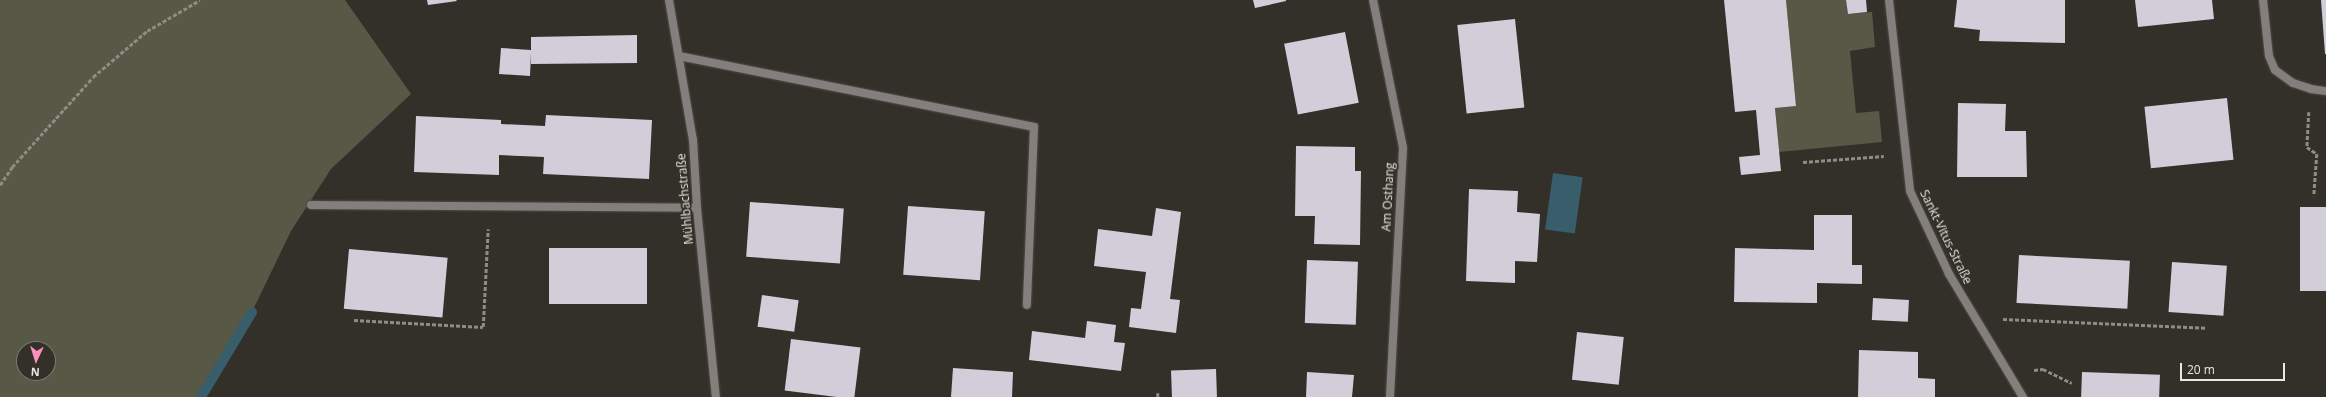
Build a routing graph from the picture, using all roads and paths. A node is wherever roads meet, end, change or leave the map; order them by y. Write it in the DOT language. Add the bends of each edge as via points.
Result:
graph roads {
  1 [pos="200,0"];
  2 [pos="669,0"];
  3 [pos="1373,0"];
  4 [pos="1889,0"];
  5 [pos="2263,0"];
  6 [pos="679,56"];
  7 [pos="2311,89"];
  8 [pos="2326,91"];
  9 [pos="1906,154"];
  10 [pos="1803,162"];
  11 [pos="0,185"];
  12 [pos="2314,196"];
  13 [pos="311,205"];
  14 [pos="489,206"];
  15 [pos="697,208"];
  16 [pos="1027,305"];
  17 [pos="1976,318"];
  18 [pos="354,320"];
  19 [pos="2206,328"];
  20 [pos="2008,371"];
  21 [pos="2072,383"];
  22 [pos="1158,393"];
  23 [pos="716,397"];
  24 [pos="1158,397"];
  25 [pos="1390,397"];
  26 [pos="2023,397"];
  1 -- 11 [label="path" via="147,31 93,77"];
  2 -- 6 [label="street, Mühlbachstraße"];
  3 -- 25 [label="street, Am Osthang" via="1402,148"];
  4 -- 9 [label="street, Sankt-Vitus-Straße"];
  5 -- 7 [label="street" via="2268,56 2275,70 2293,83"];
  6 -- 15 [label="street, Mühlbachstraße" via="693,140"];
  6 -- 16 [label="street" via="1034,127"];
  7 -- 8 [label="street"];
  7 -- 12 [label="path" via="2307,147 2317,154"];
  9 -- 10 [label="path"];
  9 -- 17 [label="street, Sankt-Vitus-Straße" via="1910,191 1949,274"];
  13 -- 14 [label="street"];
  14 -- 15 [label="street"];
  14 -- 18 [label="path" via="483,327"];
  15 -- 23 [label="street, Mühlbachstraße"];
  17 -- 19 [label="path"];
  17 -- 20 [label="street, Sankt-Vitus-Straße"];
  20 -- 21 [label="path" via="2042,369"];
  20 -- 26 [label="street, Sankt-Vitus-Straße"];
  22 -- 24 [label="path"];
}
